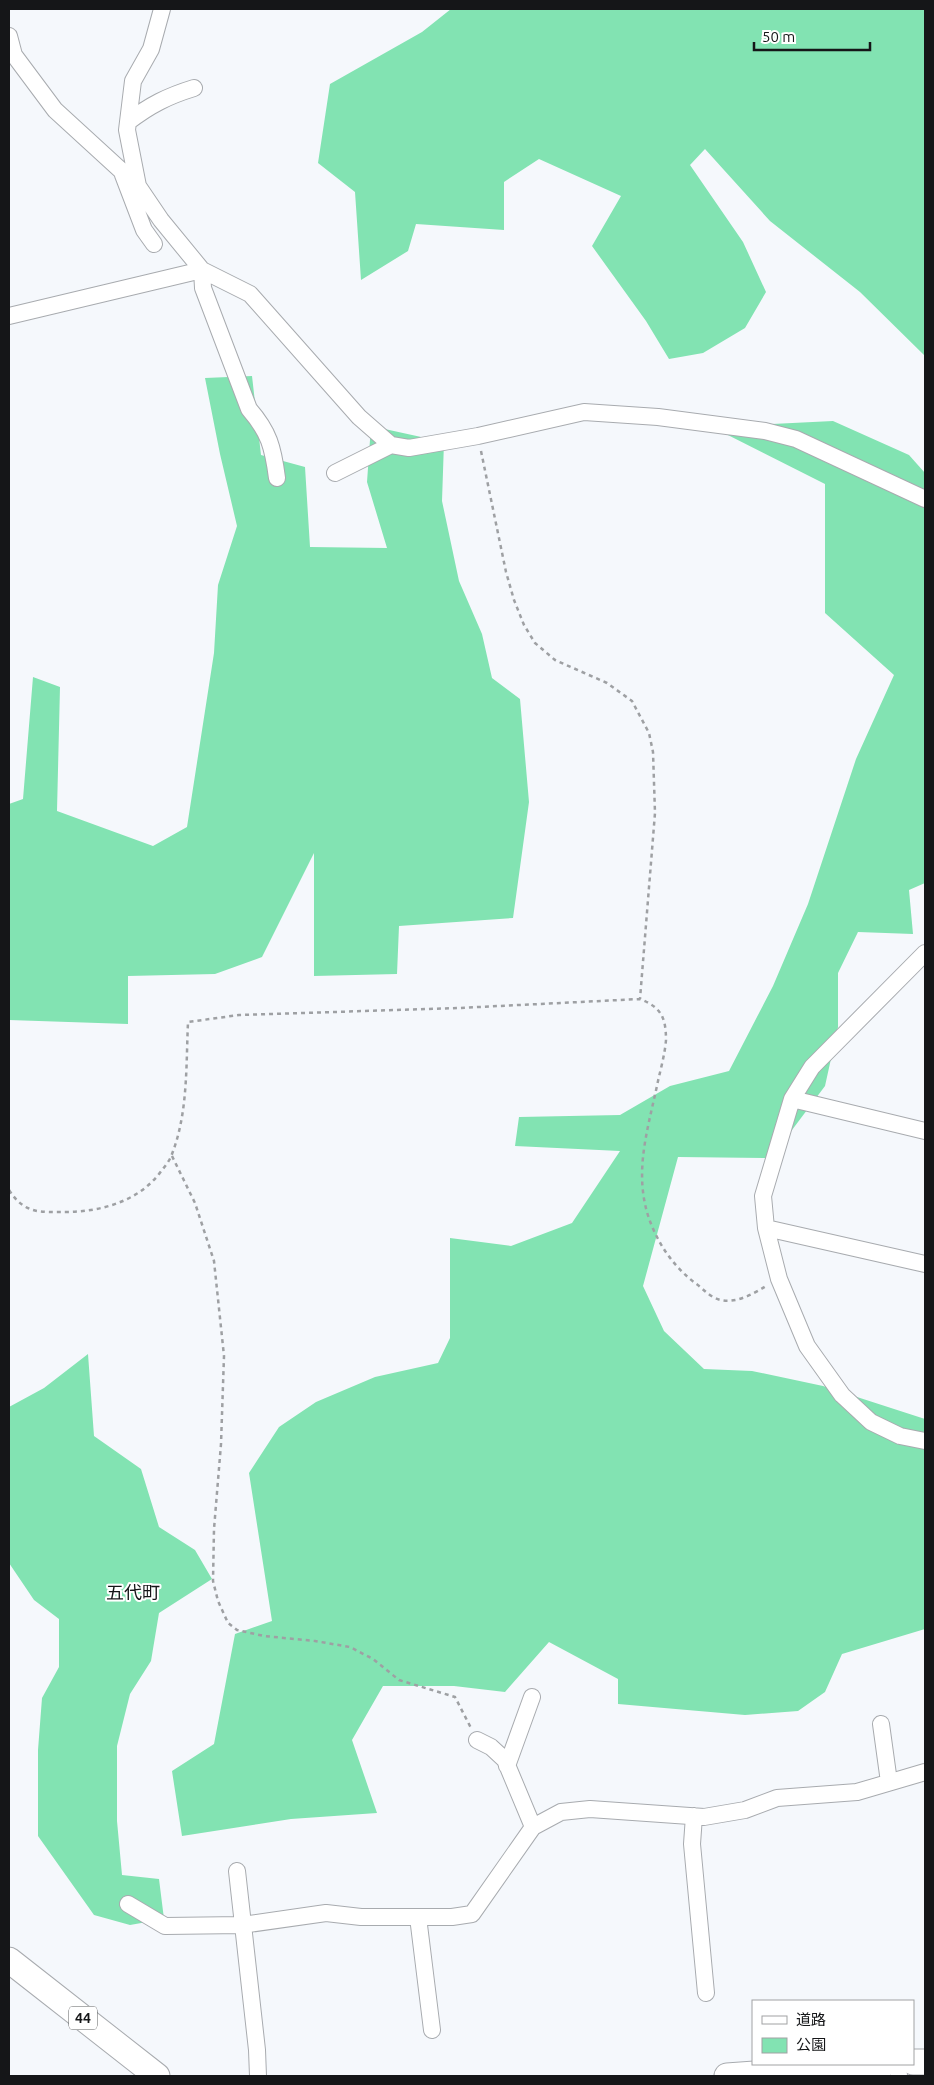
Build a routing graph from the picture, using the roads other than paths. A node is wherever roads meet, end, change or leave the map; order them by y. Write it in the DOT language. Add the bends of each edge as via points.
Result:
graph roads {
  1 [pos="162,9"];
  2 [pos="9,36"];
  3 [pos="194,88"];
  4 [pos="128,122"];
  5 [pos="121,170"];
  6 [pos="138,186"];
  7 [pos="154,244"];
  8 [pos="202,270"];
  9 [pos="9,316"];
  10 [pos="392,445"];
  11 [pos="335,473"];
  12 [pos="277,478"];
  13 [pos="925,499"];
  14 [pos="925,954"];
  15 [pos="792,1099"];
  16 [pos="925,1131"];
  17 [pos="766,1228"];
  18 [pos="925,1264"];
  19 [pos="925,1441"];
  20 [pos="532,1697"];
  21 [pos="881,1724"];
  22 [pos="477,1740"];
  23 [pos="507,1766"];
  24 [pos="925,1772"];
  25 [pos="889,1782"];
  26 [pos="694,1816"];
  27 [pos="533,1827"];
  28 [pos="237,1871"];
  29 [pos="128,1904"];
  30 [pos="418,1917"];
  31 [pos="242,1925"];
  32 [pos="9,1960"];
  33 [pos="706,1993"];
  34 [pos="432,2030"];
  35 [pos="871,2065"];
  36 [pos="157,2076"];
  37 [pos="258,2076"];
  38 [pos="727,2076"];
  1 -- 4 [label="street" via="151,49 133,81"];
  2 -- 5 [label="street" via="14,55 55,110"];
  3 -- 4 [label="street" via="168,96"];
  4 -- 6 [label="street"];
  5 -- 6 [label="street"];
  5 -- 7 [label="street" via="144,230"];
  6 -- 8 [label="street"];
  8 -- 9 [label="street"];
  8 -- 10 [label="street" via="250,294 359,417"];
  8 -- 12 [label="street" via="203,288 249,408 263,425 273,447"];
  10 -- 11 [label="street"];
  10 -- 13 [label="street" via="409,448 584,412 658,416 765,431 796,439"];
  14 -- 15 [label="street" via="812,1067"];
  15 -- 16 [label="street"];
  15 -- 17 [label="street" via="763,1196"];
  17 -- 18 [label="street"];
  17 -- 19 [label="street" via="779,1279 807,1346 842,1396 871,1422 900,1436"];
  20 -- 23 [label="street"];
  21 -- 25 [label="street"];
  22 -- 23 [label="street" via="491,1747"];
  23 -- 27 [label="street"];
  24 -- 25 [label="street"];
  25 -- 26 [label="street" via="857,1792 777,1798 745,1810"];
  26 -- 27 [label="street" via="590,1809 561,1812"];
  26 -- 33 [label="street" via="692,1844"];
  27 -- 30 [label="street" via="472,1914"];
  28 -- 31 [label="street"];
  29 -- 31 [label="street" via="165,1926"];
  30 -- 31 [label="street" via="326,1913"];
  30 -- 34 [label="street"];
  31 -- 37 [label="street"];
  32 -- 36 [label="main road, 44"];
  35 -- 38 [label="main road"];
}
